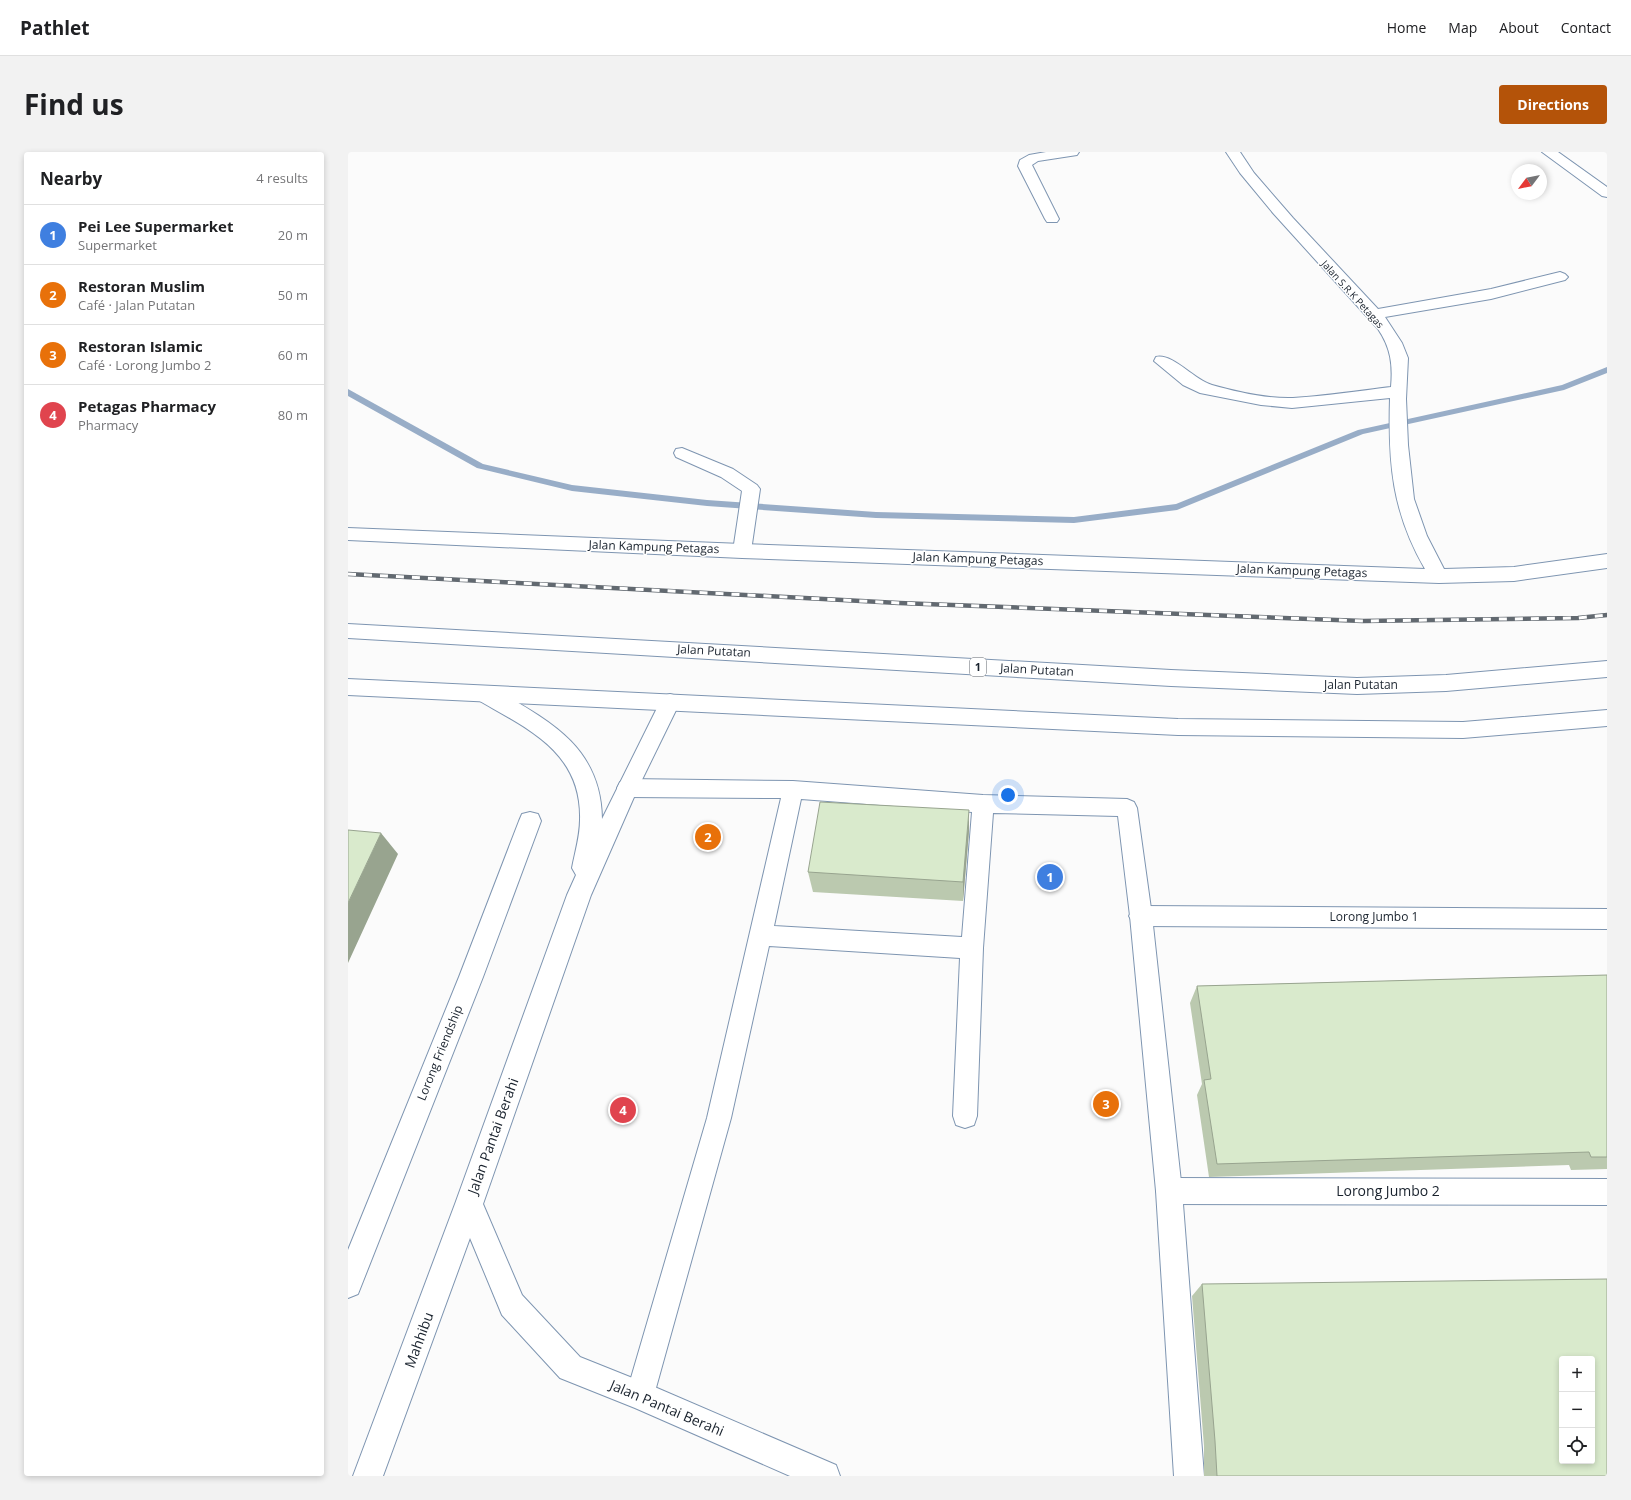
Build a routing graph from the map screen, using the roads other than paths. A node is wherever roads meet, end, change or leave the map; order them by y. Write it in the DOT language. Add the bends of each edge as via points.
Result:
graph roads {
  1 [pos="1072,152"];
  2 [pos="1233,152"];
  3 [pos="1549,152"];
  4 [pos="1607,193"];
  5 [pos="1052,219"];
  6 [pos="1560,277"];
  7 [pos="1374,314"];
  8 [pos="1162,361"];
  9 [pos="1397,392"];
  10 [pos="682,454"];
  11 [pos="348,534"];
  12 [pos="742,550"];
  13 [pos="1607,561"];
  14 [pos="1439,576"];
  15 [pos="348,631"];
  16 [pos="1607,669"];
  17 [pos="348,687"];
  18 [pos="485,694"];
  19 [pos="670,702"];
  20 [pos="1607,718"];
  21 [pos="627,788"];
  22 [pos="793,790"];
  23 [pos="983,804"];
  24 [pos="530,821"];
  25 [pos="579,895"];
  26 [pos="1141,916"];
  27 [pos="1607,918"];
  28 [pos="760,935"];
  29 [pos="972,948"];
  30 [pos="965,1116"];
  31 [pos="1169,1191"];
  32 [pos="1607,1192"];
  33 [pos="469,1204"];
  34 [pos="348,1284"];
  35 [pos="640,1395"];
  36 [pos="368,1476"];
  37 [pos="825,1476"];
  38 [pos="1189,1476"];
  1 -- 5 [label="main road" via="1034,158 1025,163"];
  2 -- 7 [label="main road, Jalan S.R.K Petagas" via="1291,226"];
  3 -- 4 [label="main road"];
  6 -- 7 [label="main road" via="1489,295"];
  7 -- 9 [label="main road, Jalan S.R.K Petagas" via="1391,337 1398,352 1401,366"];
  8 -- 9 [label="main road" via="1189,381 1206,389 1261,400 1292,403"];
  9 -- 14 [label="main road, Jalan S.R.K Petagas" via="1403,481 1408,509 1417,535"];
  10 -- 12 [label="lane" via="730,474 751,489"];
  11 -- 12 [label="main road, Jalan Kampung Petagas"];
  12 -- 14 [label="main road, Jalan Kampung Petagas"];
  13 -- 14 [label="main road, Jalan Kampung Petagas" via="1514,574"];
  15 -- 16 [label="main road, Jalan Putatan / 1" via="1163,678 1357,686 1446,683"];
  17 -- 18 [label="main road"];
  18 -- 19 [label="main road"];
  18 -- 25 [label="main road" via="548,730 576,758 588,786 591,815"];
  19 -- 20 [label="main road" via="1194,728 1463,730"];
  19 -- 21 [label="main road"];
  21 -- 22 [label="lane"];
  21 -- 25 [label="main road"];
  22 -- 23 [label="lane"];
  22 -- 28 [label="lane"];
  23 -- 26 [label="lane" via="1127,808"];
  23 -- 29 [label="lane"];
  24 -- 34 [label="main road, Lorong Friendship"];
  25 -- 33 [label="main road, Jalan Pantai Berahi"];
  26 -- 27 [label="main road, Lorong Jumbo 1"];
  26 -- 31 [label="lane"];
  28 -- 29 [label="lane"];
  28 -- 35 [label="lane" via="719,1118"];
  29 -- 30 [label="lane"];
  31 -- 32 [label="main road, Lorong Jumbo 2"];
  31 -- 38 [label="lane"];
  33 -- 35 [label="main road, Jalan Pantai Berahi" via="512,1305 570,1368"];
  33 -- 36 [label="main road, Mahhibu"];
  35 -- 37 [label="main road, Jalan Pantai Berahi"];
}
